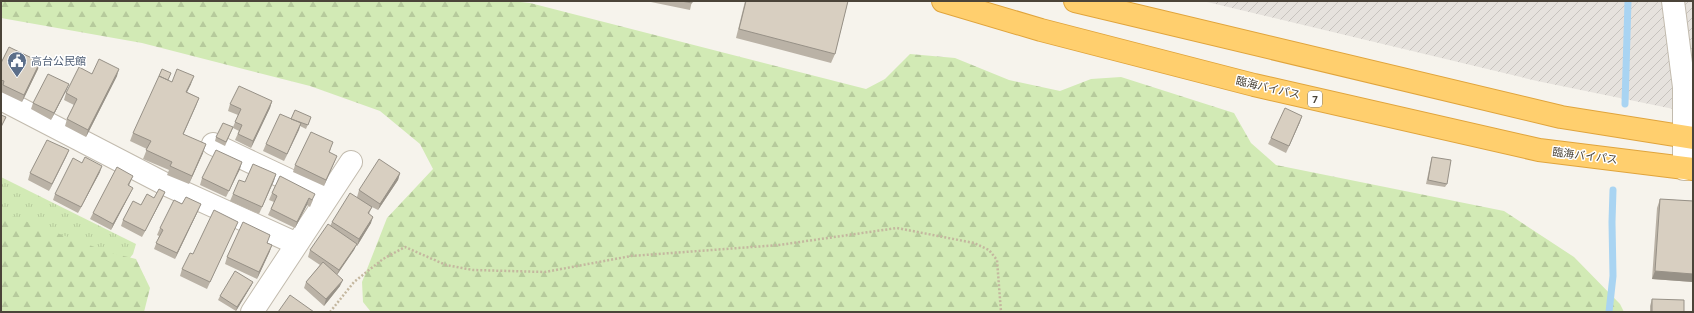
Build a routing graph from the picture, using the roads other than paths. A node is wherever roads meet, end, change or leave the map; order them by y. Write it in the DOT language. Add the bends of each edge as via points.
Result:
graph roads {
  1 [pos="943,1"];
  2 [pos="1075,1"];
  3 [pos="1673,1"];
  4 [pos="1,99"];
  5 [pos="1689,137"];
  6 [pos="213,144"];
  7 [pos="351,162"];
  8 [pos="1689,169"];
  9 [pos="327,198"];
  10 [pos="297,244"];
  11 [pos="252,312"];
  1 -- 8 [label="highway, 臨海バイパス / 7" via="1040,30 1254,85 1450,130 1539,150"];
  2 -- 5 [label="highway" via="1561,117"];
  3 -- 5 [label="street"];
  4 -- 10 [label="street" via="165,184"];
  5 -- 8 [label="street"];
  6 -- 9 [label="street"];
  7 -- 9 [label="street"];
  9 -- 10 [label="street"];
  10 -- 11 [label="street"];
}
